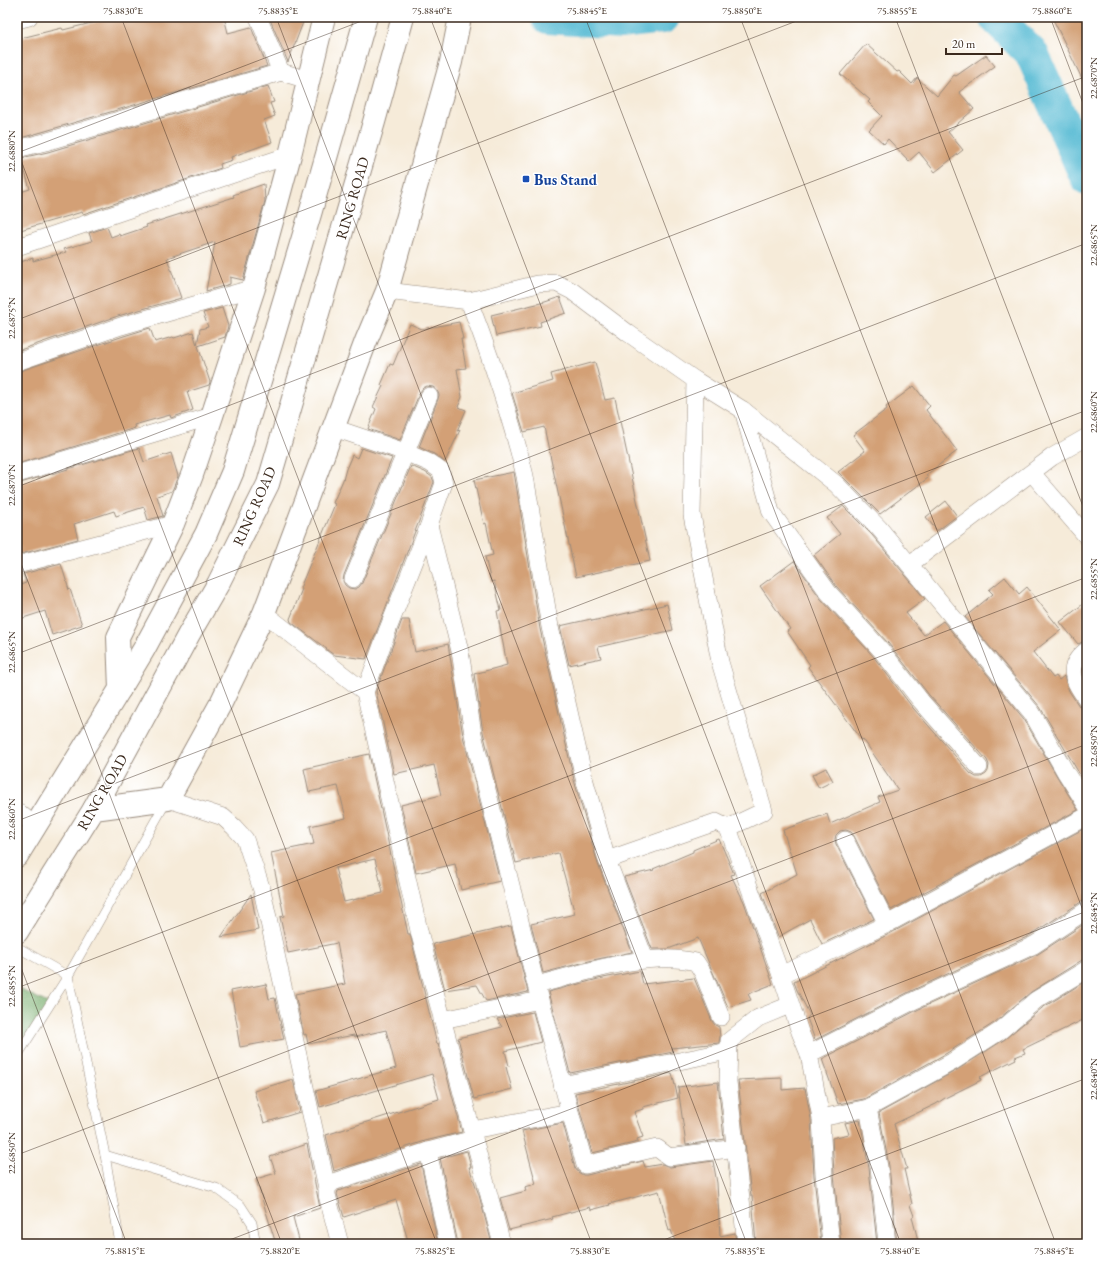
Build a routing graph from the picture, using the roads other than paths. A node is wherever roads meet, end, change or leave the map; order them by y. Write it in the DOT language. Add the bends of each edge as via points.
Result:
graph roads {
  1 [pos="29,17"];
  2 [pos="258,17"];
  3 [pos="324,17"];
  4 [pos="366,17"];
  5 [pos="403,17"];
  6 [pos="460,17"];
  7 [pos="17,20"];
  8 [pos="281,72"];
  9 [pos="308,80"];
  10 [pos="17,149"];
  11 [pos="290,155"];
  12 [pos="17,247"];
  13 [pos="254,288"];
  14 [pos="387,291"];
  15 [pos="469,301"];
  16 [pos="17,362"];
  17 [pos="695,380"];
  18 [pos="429,396"];
  19 [pos="743,410"];
  20 [pos="212,416"];
  21 [pos="334,428"];
  22 [pos="1087,437"];
  23 [pos="405,452"];
  24 [pos="1032,473"];
  25 [pos="17,474"];
  26 [pos="173,524"];
  27 [pos="429,525"];
  28 [pos="1087,537"];
  29 [pos="910,564"];
  30 [pos="17,565"];
  31 [pos="353,580"];
  32 [pos="264,613"];
  33 [pos="1087,650"];
  34 [pos="120,689"];
  35 [pos="365,692"];
  36 [pos="1087,700"];
  37 [pos="979,767"];
  38 [pos="168,799"];
  39 [pos="1087,806"];
  40 [pos="94,809"];
  41 [pos="17,811"];
  42 [pos="1087,816"];
  43 [pos="35,826"];
  44 [pos="728,828"];
  45 [pos="845,840"];
  46 [pos="17,856"];
  47 [pos="607,860"];
  48 [pos="1087,910"];
  49 [pos="887,924"];
  50 [pos="17,932"];
  51 [pos="17,947"];
  52 [pos="645,960"];
  53 [pos="1087,969"];
  54 [pos="781,975"];
  55 [pos="68,976"];
  56 [pos="538,993"];
  57 [pos="790,1004"];
  58 [pos="721,1017"];
  59 [pos="442,1020"];
  60 [pos="728,1051"];
  61 [pos="809,1054"];
  62 [pos="17,1056"];
  63 [pos="562,1085"];
  64 [pos="868,1108"];
  65 [pos="570,1112"];
  66 [pos="821,1118"];
  67 [pos="473,1135"];
  68 [pos="736,1148"];
  69 [pos="428,1152"];
  70 [pos="105,1155"];
  71 [pos="327,1188"];
  72 [pos="120,1244"];
  73 [pos="256,1244"];
  74 [pos="340,1244"];
  75 [pos="448,1244"];
  76 [pos="502,1244"];
  77 [pos="746,1244"];
  78 [pos="831,1244"];
  79 [pos="887,1244"];
  1 -- 7 [label="street"];
  2 -- 8 [label="street"];
  3 -- 9 [label="main road"];
  4 -- 34 [label="main road" via="233,471 206,534"];
  5 -- 40 [label="main road, RING ROAD" via="268,484 218,584 188,634"];
  6 -- 14 [label="main road" via="451,62"];
  8 -- 9 [label="street"];
  8 -- 10 [label="street"];
  9 -- 11 [label="main road"];
  11 -- 12 [label="street"];
  11 -- 13 [label="main road"];
  13 -- 16 [label="street" via="121,326"];
  13 -- 20 [label="main road"];
  14 -- 15 [label="street"];
  14 -- 21 [label="main road"];
  15 -- 17 [label="street" via="538,284 556,283 572,291"];
  15 -- 47 [label="street" via="489,353 526,476 550,627 584,778"];
  17 -- 19 [label="street"];
  17 -- 44 [label="street" via="692,515 720,662 764,811"];
  18 -- 23 [label="street"];
  19 -- 29 [label="street" via="836,484"];
  19 -- 37 [label="street" via="771,512 828,592 881,650 921,701"];
  20 -- 25 [label="street"];
  20 -- 26 [label="main road"];
  21 -- 23 [label="street"];
  21 -- 32 [label="main road"];
  22 -- 24 [label="street"];
  23 -- 27 [label="street" via="441,471 444,483"];
  23 -- 31 [label="street"];
  24 -- 28 [label="street"];
  24 -- 29 [label="street"];
  26 -- 30 [label="street"];
  26 -- 34 [label="main road" via="118,637"];
  27 -- 35 [label="street"];
  27 -- 56 [label="street" via="460,651 473,734"];
  29 -- 39 [label="street" via="1032,713"];
  32 -- 35 [label="street"];
  32 -- 38 [label="main road" via="221,703"];
  33 -- 36 [label="street" via="1078,656 1073,665 1076,684"];
  34 -- 43 [label="main road"];
  35 -- 59 [label="street"];
  38 -- 40 [label="main road"];
  38 -- 55 [label="lane"];
  38 -- 71 [label="street" via="223,817 245,839 262,890"];
  40 -- 50 [label="main road, RING ROAD"];
  41 -- 43 [label="street"];
  42 -- 49 [label="street"];
  43 -- 46 [label="main road"];
  44 -- 47 [label="street" via="716,822"];
  44 -- 54 [label="street"];
  45 -- 49 [label="street"];
  47 -- 52 [label="street"];
  48 -- 61 [label="street" via="1034,945 915,1000"];
  49 -- 54 [label="street"];
  51 -- 55 [label="lane"];
  52 -- 56 [label="street" via="595,970"];
  52 -- 58 [label="street" via="696,962"];
  53 -- 64 [label="street" via="1036,1000 1000,1031 952,1062"];
  54 -- 57 [label="street"];
  55 -- 62 [label="lane"];
  55 -- 70 [label="lane"];
  56 -- 59 [label="street"];
  56 -- 63 [label="street"];
  57 -- 60 [label="street" via="758,1018 729,1041"];
  57 -- 61 [label="street"];
  59 -- 67 [label="street"];
  60 -- 63 [label="street"];
  60 -- 68 [label="street" via="728,1082"];
  61 -- 66 [label="street"];
  63 -- 65 [label="street"];
  64 -- 66 [label="street"];
  64 -- 79 [label="street" via="879,1167"];
  65 -- 67 [label="street"];
  65 -- 68 [label="street" via="585,1165 658,1148 669,1157"];
  66 -- 78 [label="street"];
  67 -- 69 [label="street"];
  67 -- 76 [label="street"];
  68 -- 77 [label="street"];
  69 -- 71 [label="street" via="333,1182"];
  69 -- 75 [label="street"];
  70 -- 72 [label="lane"];
  70 -- 73 [label="lane" via="216,1188 241,1206 252,1223"];
  71 -- 74 [label="street"];
}
